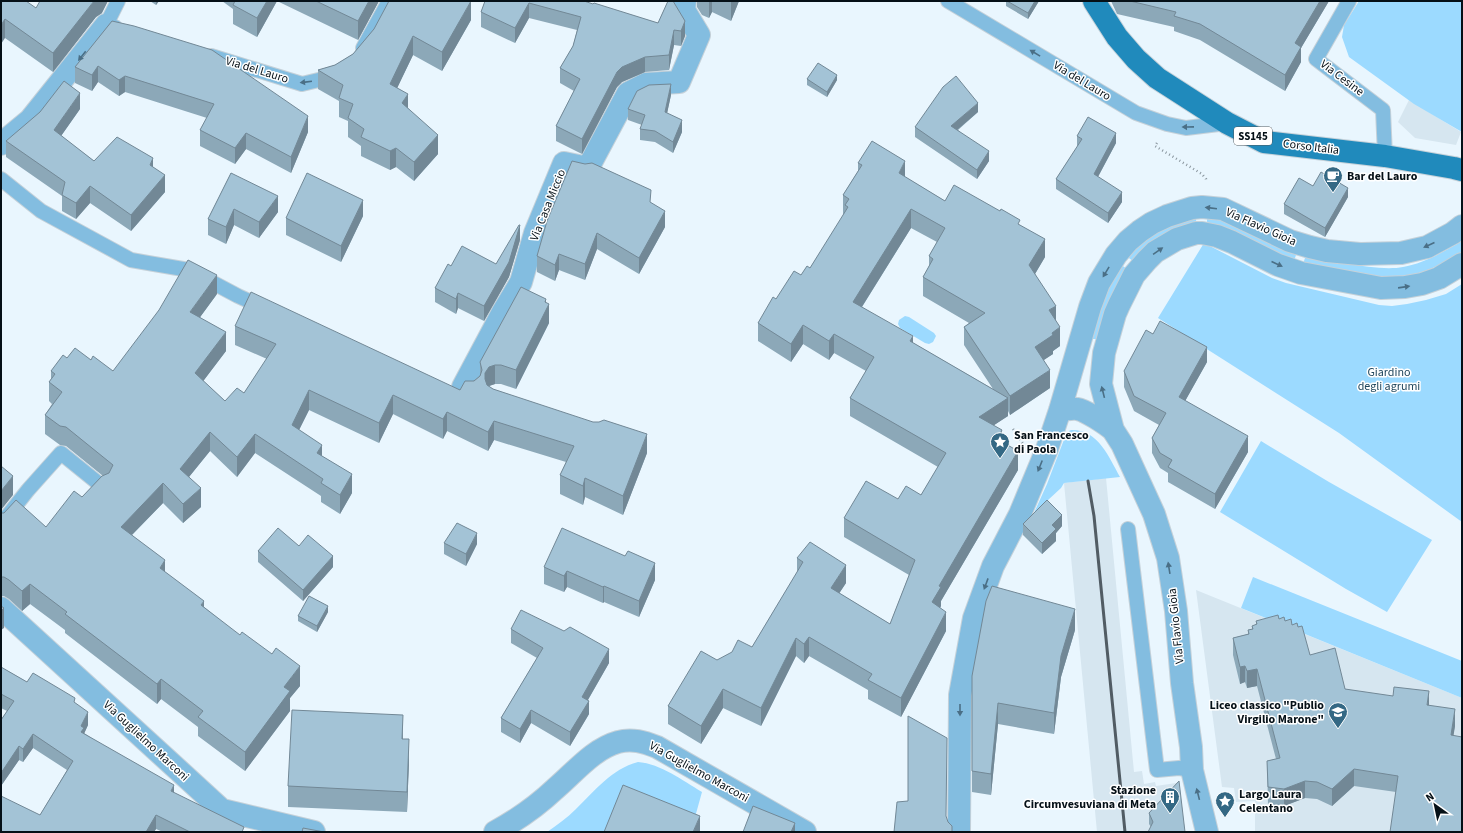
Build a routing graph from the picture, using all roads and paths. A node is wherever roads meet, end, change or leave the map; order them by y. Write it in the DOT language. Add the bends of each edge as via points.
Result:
graph roads {
  1 [pos="118,1"];
  2 [pos="389,1"];
  3 [pos="685,1"];
  4 [pos="948,1"];
  5 [pos="1094,1"];
  6 [pos="1350,1"];
  7 [pos="106,25"];
  8 [pos="129,32"];
  9 [pos="197,52"];
  10 [pos="1226,123"];
  11 [pos="1157,143"];
  12 [pos="1,144"];
  13 [pos="1385,156"];
  14 [pos="1462,170"];
  15 [pos="1,179"];
  16 [pos="1206,181"];
  17 [pos="1462,226"];
  18 [pos="1462,264"];
  19 [pos="274,312"];
  20 [pos="462,388"];
  21 [pos="1060,410"];
  22 [pos="1013,429"];
  23 [pos="1114,430"];
  24 [pos="1027,450"];
  25 [pos="103,487"];
  26 [pos="1,524"];
  27 [pos="1128,529"];
  28 [pos="1,608"];
  29 [pos="1192,770"];
  30 [pos="314,832"];
  31 [pos="495,832"];
  32 [pos="806,832"];
  33 [pos="959,832"];
  34 [pos="1207,832"];
  1 -- 7 [label="lane"];
  2 -- 9 [label="lane, Via del Lauro, one-way" via="363,48 351,63 331,77 302,84"];
  3 -- 20 [label="street, Via Casa Miccio" via="684,10 699,35 680,82 646,84 628,93 588,168 564,163 535,233 521,282"];
  10 -- 4 [label="lane, Via del Lauro, one-way" via="1186,128 1136,112"];
  5 -- 10 [label="main road, Corso Italia / SS145" via="1117,37 1136,59 1157,78"];
  6 -- 13 [label="lane, Via Cesine" via="1316,59 1382,110"];
  7 -- 8 [label="lane"];
  7 -- 12 [label="street, one-way" via="30,120"];
  10 -- 13 [label="main road, Corso Italia / SS145" via="1264,142"];
  11 -- 16 [label="path" via="1155,146 1202,174"];
  13 -- 14 [label="main road, Corso Italia / SS145"];
  15 -- 19 [label="lane" via="41,211 131,260 190,270"];
  17 -- 21 [label="street, Via Flavio Gioia, one-way" via="1427,247 1401,253 1360,254 1327,251 1290,241 1222,209 1192,208 1167,216 1128,241 1099,283"];
  23 -- 18 [label="street, Via Flavio Gioia, one-way" via="1101,384 1104,353 1115,314 1138,270 1155,252 1177,239 1196,233 1217,236 1301,273 1381,288 1422,284 1439,278"];
  21 -- 23 [label="street, Via Flavio Gioia" via="1082,410"];
  21 -- 33 [label="street, Via Flavio Gioia, one-way" via="1028,496 993,566 974,618 960,695"];
  22 -- 24 [label="path"];
  29 -- 23 [label="street, Via Flavio Gioia, one-way" via="1168,558 1154,514"];
  25 -- 26 [label="lane" via="61,453"];
  27 -- 29 [label="lane" via="1157,770"];
  28 -- 30 [label="street, Via Guglielmo Marconi" via="222,810"];
  34 -- 29 [label="street, Via Flavio Gioia, one-way"];
  31 -- 32 [label="street, Via Guglielmo Marconi" via="540,802 600,750 632,740 657,746"];
}
